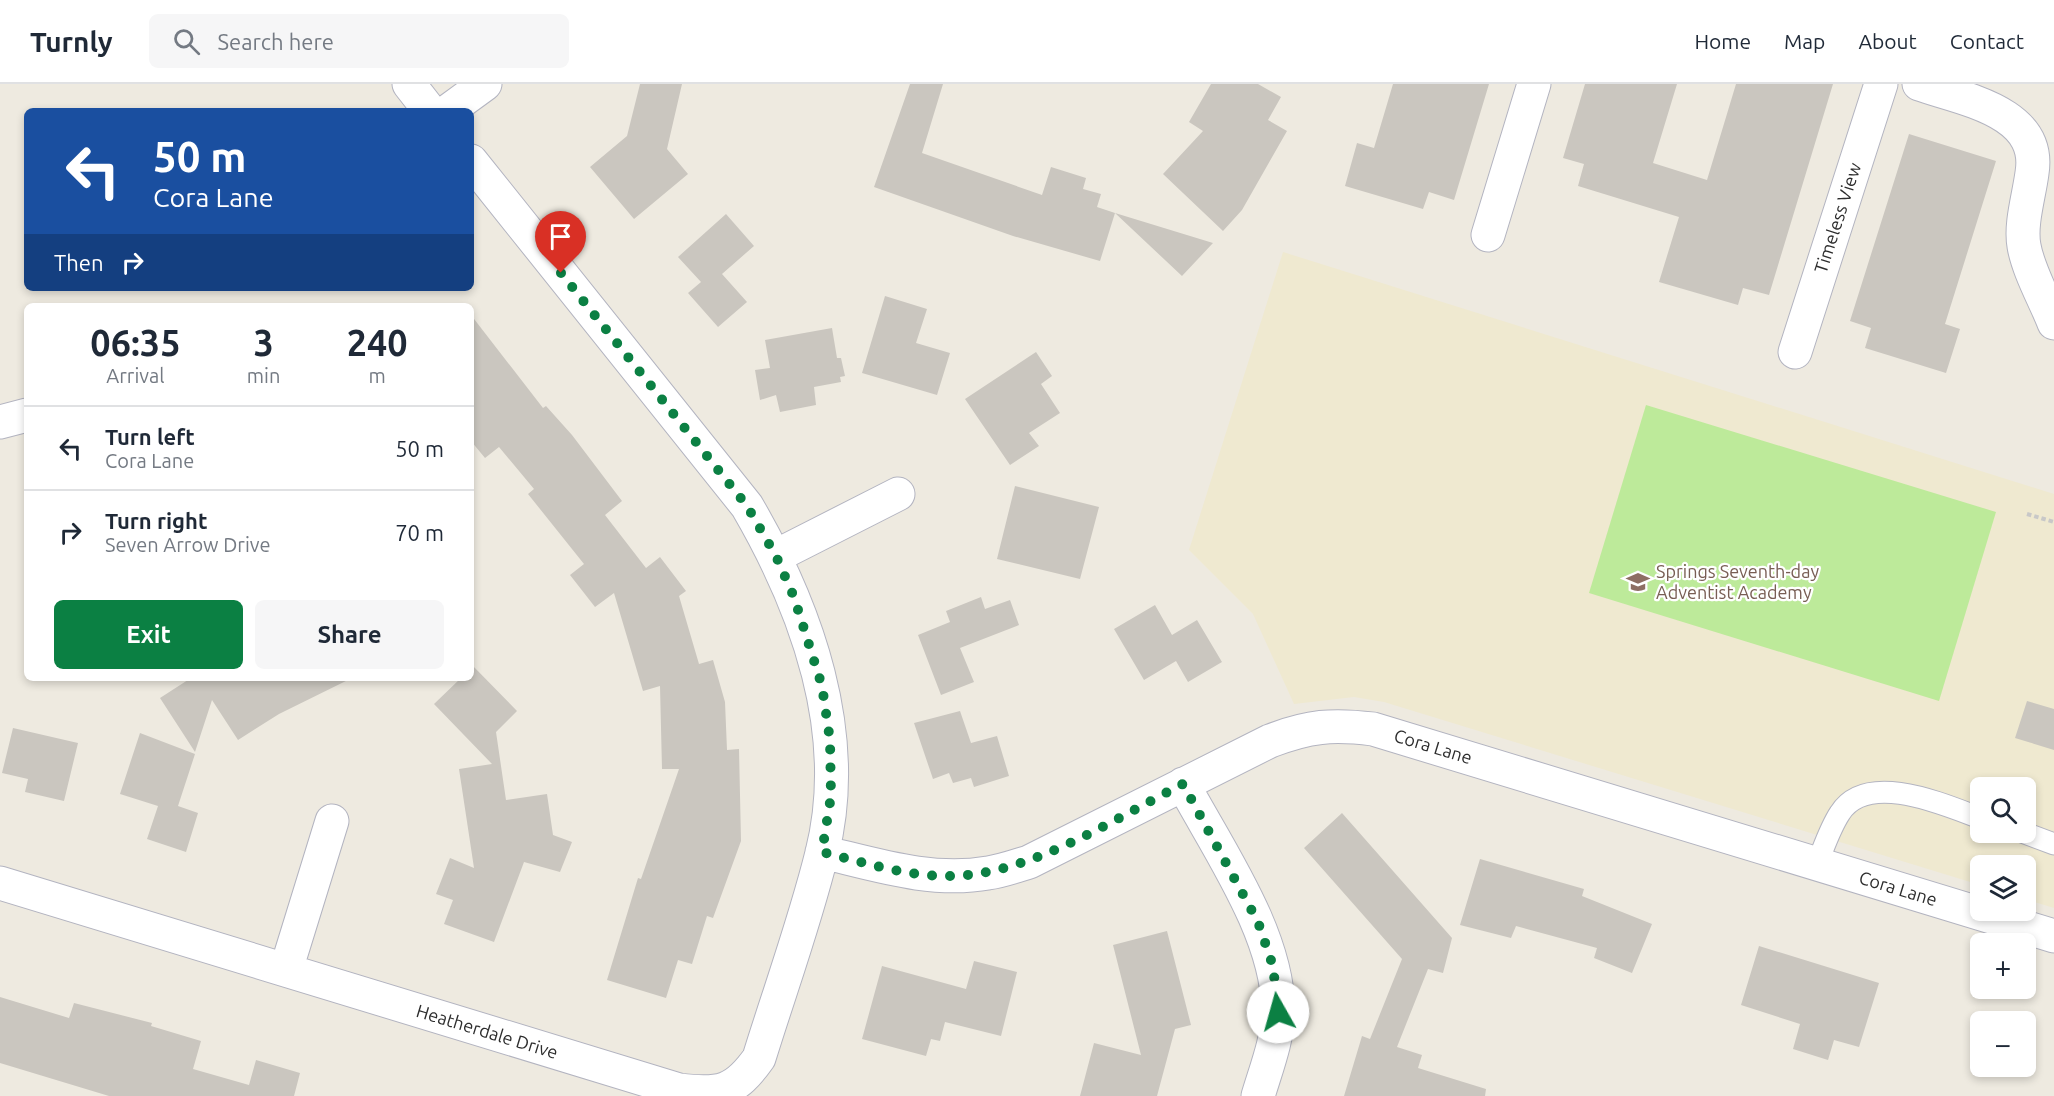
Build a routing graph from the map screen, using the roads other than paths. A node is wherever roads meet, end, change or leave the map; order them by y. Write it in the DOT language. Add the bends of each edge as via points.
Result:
graph roads {
  1 [pos="409,84"];
  2 [pos="485,84"];
  3 [pos="1534,84"];
  4 [pos="1881,84"];
  5 [pos="1919,84"];
  6 [pos="428,108"];
  7 [pos="452,108"];
  8 [pos="474,166"];
  9 [pos="1488,234"];
  10 [pos="2054,323"];
  11 [pos="1795,352"];
  12 [pos="24,416"];
  13 [pos="0,422"];
  14 [pos="898,494"];
  15 [pos="776,556"];
  16 [pos="1183,784"];
  17 [pos="1970,814"];
  18 [pos="332,821"];
  19 [pos="2036,837"];
  20 [pos="2054,844"];
  21 [pos="822,852"];
  22 [pos="1817,864"];
  23 [pos="0,883"];
  24 [pos="2054,936"];
  25 [pos="286,970"];
  26 [pos="1258,1096"];
  1 -- 6 [label="street"];
  2 -- 7 [label="street"];
  3 -- 9 [label="street"];
  4 -- 11 [label="street, Timeless View"];
  5 -- 10 [label="street" via="1994,110 2016,122 2029,141 2033,169 2024,246"];
  8 -- 15 [label="street, Heatherdale Drive" via="741,498"];
  12 -- 13 [label="street"];
  14 -- 15 [label="street"];
  15 -- 21 [label="street, Heatherdale Drive" via="794,597 822,686 830,740 831,796"];
  16 -- 21 [label="street, Cora Lane" via="1029,862 988,873 943,876 902,872"];
  16 -- 22 [label="street, Cora Lane" via="1303,728 1337,724 1373,729"];
  16 -- 26 [label="street" via="1258,922 1273,966 1278,1012"];
  17 -- 22 [label="lane" via="1912,794 1880,793 1857,798 1841,811"];
  18 -- 25 [label="street"];
  19 -- 20 [label="lane"];
  21 -- 25 [label="street, Heatherdale Drive" via="759,1058 743,1080 705,1093 679,1090"];
  22 -- 24 [label="street, Cora Lane"];
  23 -- 25 [label="street, Heatherdale Drive"];
}
